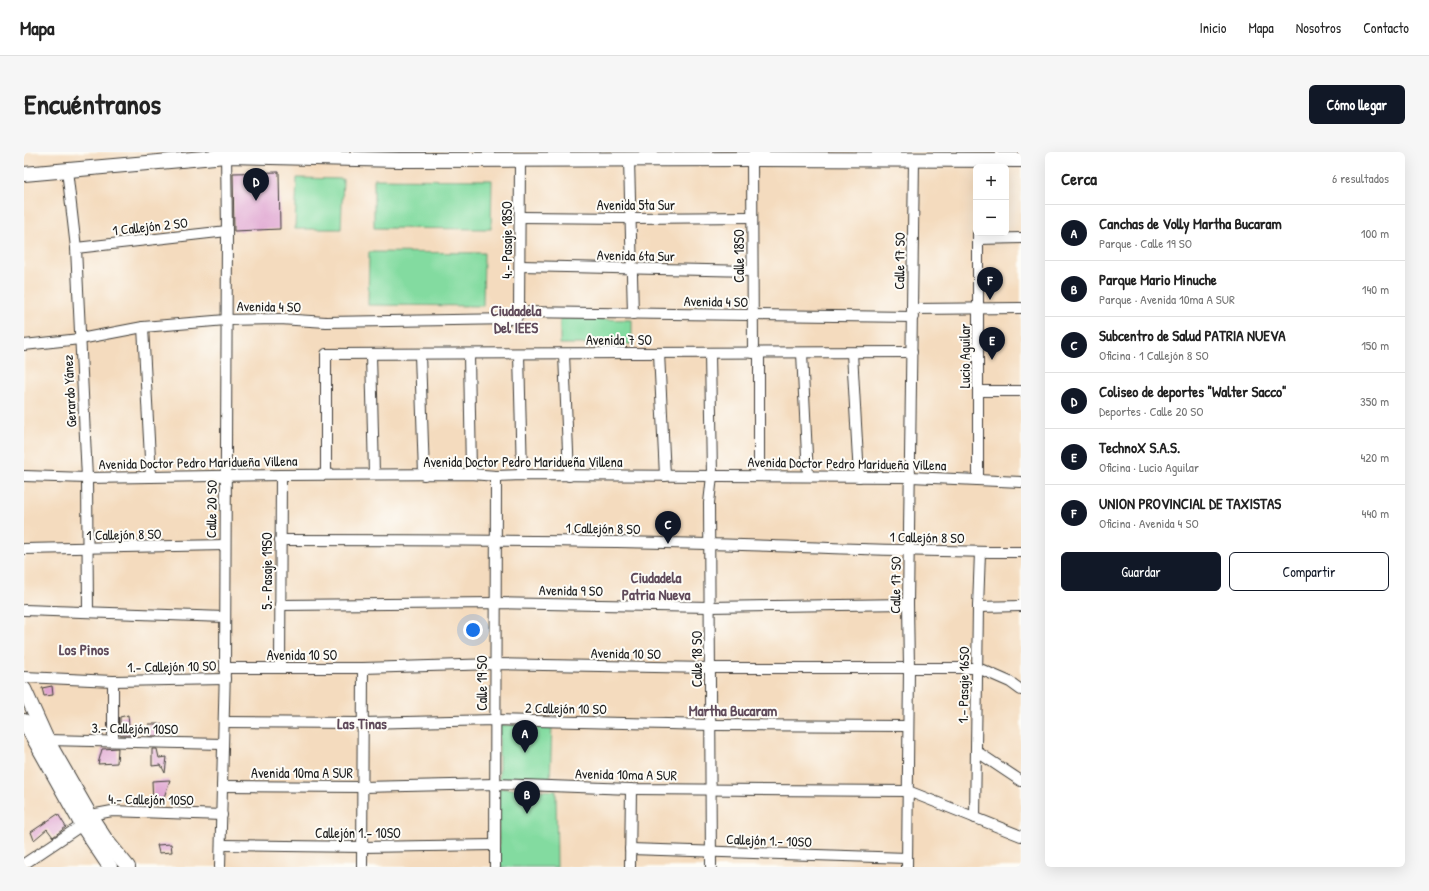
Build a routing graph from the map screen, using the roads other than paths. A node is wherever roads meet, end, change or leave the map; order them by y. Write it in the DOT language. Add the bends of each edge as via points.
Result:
graph roads {
  1 [pos="226,154"];
  2 [pos="399,156"];
  3 [pos="554,156"];
  4 [pos="694,156"];
  5 [pos="844,156"];
  6 [pos="920,157"];
  7 [pos="752,159"];
  8 [pos="520,160"];
  9 [pos="629,160"];
  10 [pos="1021,160"];
  11 [pos="978,163"];
  12 [pos="67,170"];
  13 [pos="24,174"];
  14 [pos="520,217"];
  15 [pos="752,217"];
  16 [pos="631,218"];
  17 [pos="227,231"];
  18 [pos="978,236"];
  19 [pos="1021,238"];
  20 [pos="76,248"];
  21 [pos="520,266"];
  22 [pos="632,269"];
  23 [pos="752,271"];
  24 [pos="978,308"];
  25 [pos="1021,308"];
  26 [pos="913,313"];
  27 [pos="633,314"];
  28 [pos="518,315"];
  29 [pos="753,315"];
  30 [pos="226,320"];
  31 [pos="143,327"];
  32 [pos="80,339"];
  33 [pos="24,345"];
  34 [pos="852,352"];
  35 [pos="912,352"];
  36 [pos="659,353"];
  37 [pos="710,353"];
  38 [pos="756,353"];
  39 [pos="802,353"];
  40 [pos="371,354"];
  41 [pos="420,354"];
  42 [pos="469,354"];
  43 [pos="519,354"];
  44 [pos="564,354"];
  45 [pos="978,391"];
  46 [pos="1021,392"];
  47 [pos="326,474"];
  48 [pos="374,474"];
  49 [pos="471,474"];
  50 [pos="281,475"];
  51 [pos="424,475"];
  52 [pos="522,475"];
  53 [pos="24,476"];
  54 [pos="226,476"];
  55 [pos="496,476"];
  56 [pos="569,476"];
  57 [pos="665,476"];
  58 [pos="712,476"];
  59 [pos="760,476"];
  60 [pos="808,476"];
  61 [pos="151,477"];
  62 [pos="859,477"];
  63 [pos="911,477"];
  64 [pos="87,478"];
  65 [pos="978,480"];
  66 [pos="1021,482"];
  67 [pos="280,540"];
  68 [pos="496,540"];
  69 [pos="709,544"];
  70 [pos="225,545"];
  71 [pos="88,548"];
  72 [pos="24,549"];
  73 [pos="909,551"];
  74 [pos="980,552"];
  75 [pos="1021,552"];
  76 [pos="496,603"];
  77 [pos="908,604"];
  78 [pos="280,605"];
  79 [pos="1021,606"];
  80 [pos="978,607"];
  81 [pos="710,608"];
  82 [pos="24,610"];
  83 [pos="88,611"];
  84 [pos="225,617"];
  85 [pos="495,664"];
  86 [pos="225,668"];
  87 [pos="280,668"];
  88 [pos="363,668"];
  89 [pos="710,668"];
  90 [pos="909,668"];
  91 [pos="978,668"];
  92 [pos="24,677"];
  93 [pos="225,679"];
  94 [pos="113,681"];
  95 [pos="24,689"];
  96 [pos="1021,690"];
  97 [pos="495,720"];
  98 [pos="24,721"];
  99 [pos="224,722"];
  100 [pos="362,723"];
  101 [pos="711,725"];
  102 [pos="908,726"];
  103 [pos="46,740"];
  104 [pos="113,741"];
  105 [pos="223,744"];
  106 [pos="976,751"];
  107 [pos="1021,781"];
  108 [pos="495,784"];
  109 [pos="222,786"];
  110 [pos="362,787"];
  111 [pos="630,789"];
  112 [pos="711,790"];
  113 [pos="908,791"];
  114 [pos="222,815"];
  115 [pos="975,818"];
  116 [pos="86,821"];
  117 [pos="1021,836"];
  118 [pos="221,845"];
  119 [pos="495,845"];
  120 [pos="362,847"];
  121 [pos="630,849"];
  122 [pos="711,852"];
  123 [pos="24,864"];
  124 [pos="907,865"];
  125 [pos="110,867"];
  126 [pos="128,867"];
  127 [pos="220,867"];
  128 [pos="362,867"];
  129 [pos="495,867"];
  130 [pos="630,867"];
  131 [pos="711,867"];
  1 -- 2 [label="street"];
  1 -- 12 [label="street"];
  1 -- 17 [label="street, Calle 20 SO"];
  2 -- 8 [label="street"];
  3 -- 8 [label="street"];
  3 -- 9 [label="street"];
  4 -- 7 [label="street"];
  4 -- 9 [label="street"];
  5 -- 6 [label="street"];
  5 -- 7 [label="street"];
  6 -- 11 [label="street"];
  6 -- 26 [label="street, Calle 17 SO"];
  7 -- 15 [label="street, Calle 18SO"];
  8 -- 14 [label="street, 4.- Pasaje 18SO"];
  9 -- 16 [label="street"];
  10 -- 11 [label="street"];
  12 -- 13 [label="street"];
  12 -- 20 [label="street, Gerardo Yánez"];
  14 -- 16 [label="street, Avenida 5ta Sur"];
  14 -- 21 [label="street, 4.- Pasaje 18SO"];
  15 -- 16 [label="street, Avenida 5ta Sur"];
  15 -- 23 [label="street, Calle 18SO"];
  16 -- 22 [label="street"];
  17 -- 20 [label="street, 1 Callejón 2 SO"];
  17 -- 30 [label="street, Calle 20 SO"];
  18 -- 19 [label="street"];
  18 -- 24 [label="street, Lucio Aguilar"];
  20 -- 32 [label="street, Gerardo Yánez"];
  21 -- 22 [label="street, Avenida 6ta Sur"];
  21 -- 28 [label="street, 4.- Pasaje 18SO"];
  22 -- 23 [label="street, Avenida 6ta Sur"];
  22 -- 27 [label="street"];
  23 -- 29 [label="street, Calle 18SO"];
  24 -- 25 [label="street, Avenida 4 SO"];
  24 -- 26 [label="street, Avenida 4 SO"];
  24 -- 45 [label="street, Lucio Aguilar"];
  26 -- 29 [label="street, Avenida 4 SO"];
  26 -- 35 [label="street, Calle 17 SO"];
  27 -- 28 [label="street, Avenida 4 SO"];
  27 -- 29 [label="street, Avenida 4 SO"];
  28 -- 30 [label="street, Avenida 4 SO" via="326,322"];
  29 -- 38 [label="street, Calle 18SO"];
  30 -- 31 [label="street, Avenida 4 SO"];
  30 -- 54 [label="street, Calle 20 SO"];
  31 -- 32 [label="street, Avenida 4 SO"];
  31 -- 61 [label="street"];
  32 -- 33 [label="street, Avenida 4 SO"];
  32 -- 64 [label="street, Gerardo Yánez"];
  34 -- 35 [label="street, Avenida 7 SO"];
  34 -- 39 [label="street, Avenida 7 SO"];
  34 -- 62 [label="street"];
  35 -- 63 [label="street, Calle 17 SO"];
  36 -- 37 [label="street, Avenida 7 SO"];
  36 -- 44 [label="street, Avenida 7 SO"];
  36 -- 57 [label="street"];
  37 -- 38 [label="street, Avenida 7 SO"];
  37 -- 58 [label="street, Calle 18 SO"];
  38 -- 39 [label="street, Avenida 7 SO"];
  38 -- 59 [label="street, Calle 18SO"];
  39 -- 60 [label="street"];
  40 -- 41 [label="street, Avenida 7 SO"];
  40 -- 47 [label="street, Avenida 7 SO" via="326,354"];
  40 -- 48 [label="street"];
  41 -- 42 [label="street, Avenida 7 SO"];
  41 -- 51 [label="street"];
  42 -- 43 [label="street, Avenida 7 SO"];
  42 -- 49 [label="street"];
  43 -- 44 [label="street, Avenida 7 SO"];
  43 -- 52 [label="street"];
  44 -- 56 [label="street"];
  45 -- 46 [label="street"];
  45 -- 65 [label="street, Lucio Aguilar"];
  47 -- 48 [label="street, Avenida Doctor Pedro Maridueña Villena"];
  47 -- 50 [label="street, Avenida Doctor Pedro Maridueña Villena"];
  48 -- 51 [label="street, Avenida Doctor Pedro Maridueña Villena"];
  49 -- 51 [label="street, Avenida Doctor Pedro Maridueña Villena"];
  49 -- 55 [label="street, Avenida Doctor Pedro Maridueña Villena"];
  50 -- 54 [label="street, Avenida Doctor Pedro Maridueña Villena"];
  50 -- 67 [label="street, 5.- Pasaje 19SO"];
  52 -- 55 [label="street, Avenida Doctor Pedro Maridueña Villena"];
  52 -- 56 [label="street, Avenida Doctor Pedro Maridueña Villena"];
  53 -- 64 [label="street, Avenida Doctor Pedro Maridueña Villena"];
  54 -- 61 [label="street, Avenida Doctor Pedro Maridueña Villena"];
  54 -- 70 [label="street, Calle 20 SO"];
  55 -- 68 [label="street, Calle 19 SO"];
  56 -- 57 [label="street, Avenida Doctor Pedro Maridueña Villena"];
  57 -- 58 [label="street, Avenida Doctor Pedro Maridueña Villena"];
  58 -- 59 [label="street, Avenida Doctor Pedro Maridueña Villena"];
  58 -- 69 [label="street, Calle 18 SO"];
  59 -- 60 [label="street, Avenida Doctor Pedro Maridueña Villena"];
  60 -- 62 [label="street, Avenida Doctor Pedro Maridueña Villena"];
  61 -- 64 [label="street, Avenida Doctor Pedro Maridueña Villena"];
  62 -- 63 [label="street, Avenida Doctor Pedro Maridueña Villena"];
  63 -- 65 [label="street, Avenida Doctor Pedro Maridueña Villena"];
  63 -- 73 [label="street, Calle 17 SO"];
  64 -- 71 [label="street, Gerardo Yánez"];
  65 -- 66 [label="street, Avenida Doctor Pedro Maridueña Villena"];
  67 -- 68 [label="street, 1 Callejón 8 SO"];
  67 -- 78 [label="street, 5.- Pasaje 19SO"];
  68 -- 69 [label="street, 1 Callejón 8 SO"];
  68 -- 76 [label="street, Calle 19 SO"];
  69 -- 73 [label="street, 1 Callejón 8 SO"];
  69 -- 81 [label="street, Calle 18 SO"];
  70 -- 71 [label="street, 1 Callejón 8 SO"];
  70 -- 84 [label="street, Calle 20 SO"];
  71 -- 72 [label="street, 1 Callejón 8 SO"];
  71 -- 83 [label="street, Gerardo Yánez"];
  73 -- 74 [label="street, 1 Callejón 8 SO"];
  73 -- 77 [label="street, Calle 17 SO"];
  74 -- 75 [label="street, 1 Callejón 8 SO"];
  74 -- 80 [label="street, 1.- Pasaje 16SO"];
  76 -- 78 [label="street, Avenida 9 SO"];
  76 -- 81 [label="street, Avenida 9 SO"];
  76 -- 85 [label="street, Calle 19 SO"];
  77 -- 81 [label="street, Avenida 9 SO"];
  77 -- 90 [label="street, Calle 17 SO"];
  78 -- 87 [label="street, 5.- Pasaje 19SO"];
  79 -- 80 [label="street"];
  80 -- 91 [label="street, 1.- Pasaje 16SO"];
  81 -- 89 [label="street, Calle 18 SO"];
  82 -- 83 [label="street"];
  83 -- 84 [label="street"];
  84 -- 86 [label="street, Calle 20 SO"];
  85 -- 88 [label="street, Avenida 10 SO"];
  85 -- 89 [label="street, Avenida 10 SO"];
  85 -- 97 [label="street, Calle 19 SO"];
  86 -- 87 [label="street, Avenida 10 SO"];
  86 -- 93 [label="street, Calle 20 SO"];
  87 -- 88 [label="street, Avenida 10 SO"];
  88 -- 100 [label="street"];
  89 -- 90 [label="street, Avenida 10 SO"];
  89 -- 101 [label="street, Calle 18 SO"];
  90 -- 91 [label="street, Avenida 10 SO"];
  90 -- 102 [label="street, Calle 17 SO"];
  91 -- 96 [label="street, Avenida 10 SO" via="1010,682"];
  91 -- 106 [label="street, 1.- Pasaje 16SO"];
  92 -- 94 [label="street, 1.- Callejón 10 SO"];
  93 -- 94 [label="street, 1.- Callejón 10 SO"];
  93 -- 99 [label="street, Calle 20 SO"];
  94 -- 104 [label="street"];
  95 -- 103 [label="street"];
  97 -- 100 [label="street, 2 Callejón 10 SO"];
  97 -- 101 [label="street, 2 Callejón 10 SO"];
  97 -- 108 [label="street, Calle 19 SO"];
  98 -- 116 [label="street"];
  99 -- 100 [label="street, 2 Callejón 10 SO"];
  99 -- 105 [label="street, Calle 20 SO"];
  100 -- 110 [label="street"];
  101 -- 102 [label="street, 2 Callejón 10 SO"];
  101 -- 112 [label="street, Calle 18 SO"];
  102 -- 113 [label="street, Calle 17 SO"];
  103 -- 104 [label="street, 3.- Callejón 10SO"];
  103 -- 116 [label="street"];
  104 -- 105 [label="street, 3.- Callejón 10SO"];
  105 -- 109 [label="street, Calle 20 SO"];
  106 -- 107 [label="street"];
  106 -- 115 [label="street, 1.- Pasaje 16SO"];
  108 -- 110 [label="street, Avenida 10ma A SUR"];
  108 -- 111 [label="street, Avenida 10ma A SUR"];
  108 -- 119 [label="street, Calle 19 SO"];
  109 -- 110 [label="street, Avenida 10ma A SUR"];
  109 -- 114 [label="street, Calle 20 SO"];
  110 -- 120 [label="street"];
  111 -- 112 [label="street, Avenida 10ma A SUR"];
  111 -- 121 [label="street"];
  112 -- 113 [label="street, Avenida 10ma A SUR"];
  112 -- 122 [label="street, Calle 18 SO"];
  113 -- 115 [label="street, Avenida 10ma A SUR"];
  113 -- 124 [label="street, Calle 17 SO"];
  114 -- 116 [label="street, 4.- Callejón 10SO" via="112,811 96,814"];
  114 -- 118 [label="street, Calle 20 SO"];
  115 -- 117 [label="street, Avenida 10ma A SUR"];
  116 -- 123 [label="street, 4.- Callejón 10SO"];
  116 -- 125 [label="street"];
  116 -- 126 [label="street"];
  118 -- 120 [label="street, Callejón 1.- 10SO"];
  118 -- 127 [label="street, Calle 20 SO"];
  119 -- 120 [label="street, Callejón 1.- 10SO"];
  119 -- 129 [label="street, Calle 19 SO"];
  120 -- 128 [label="street"];
  121 -- 122 [label="street, Callejón 1.- 10SO"];
  121 -- 130 [label="street"];
  122 -- 124 [label="street, Callejón 1.- 10SO"];
  122 -- 131 [label="street, Calle 18 SO"];
}
